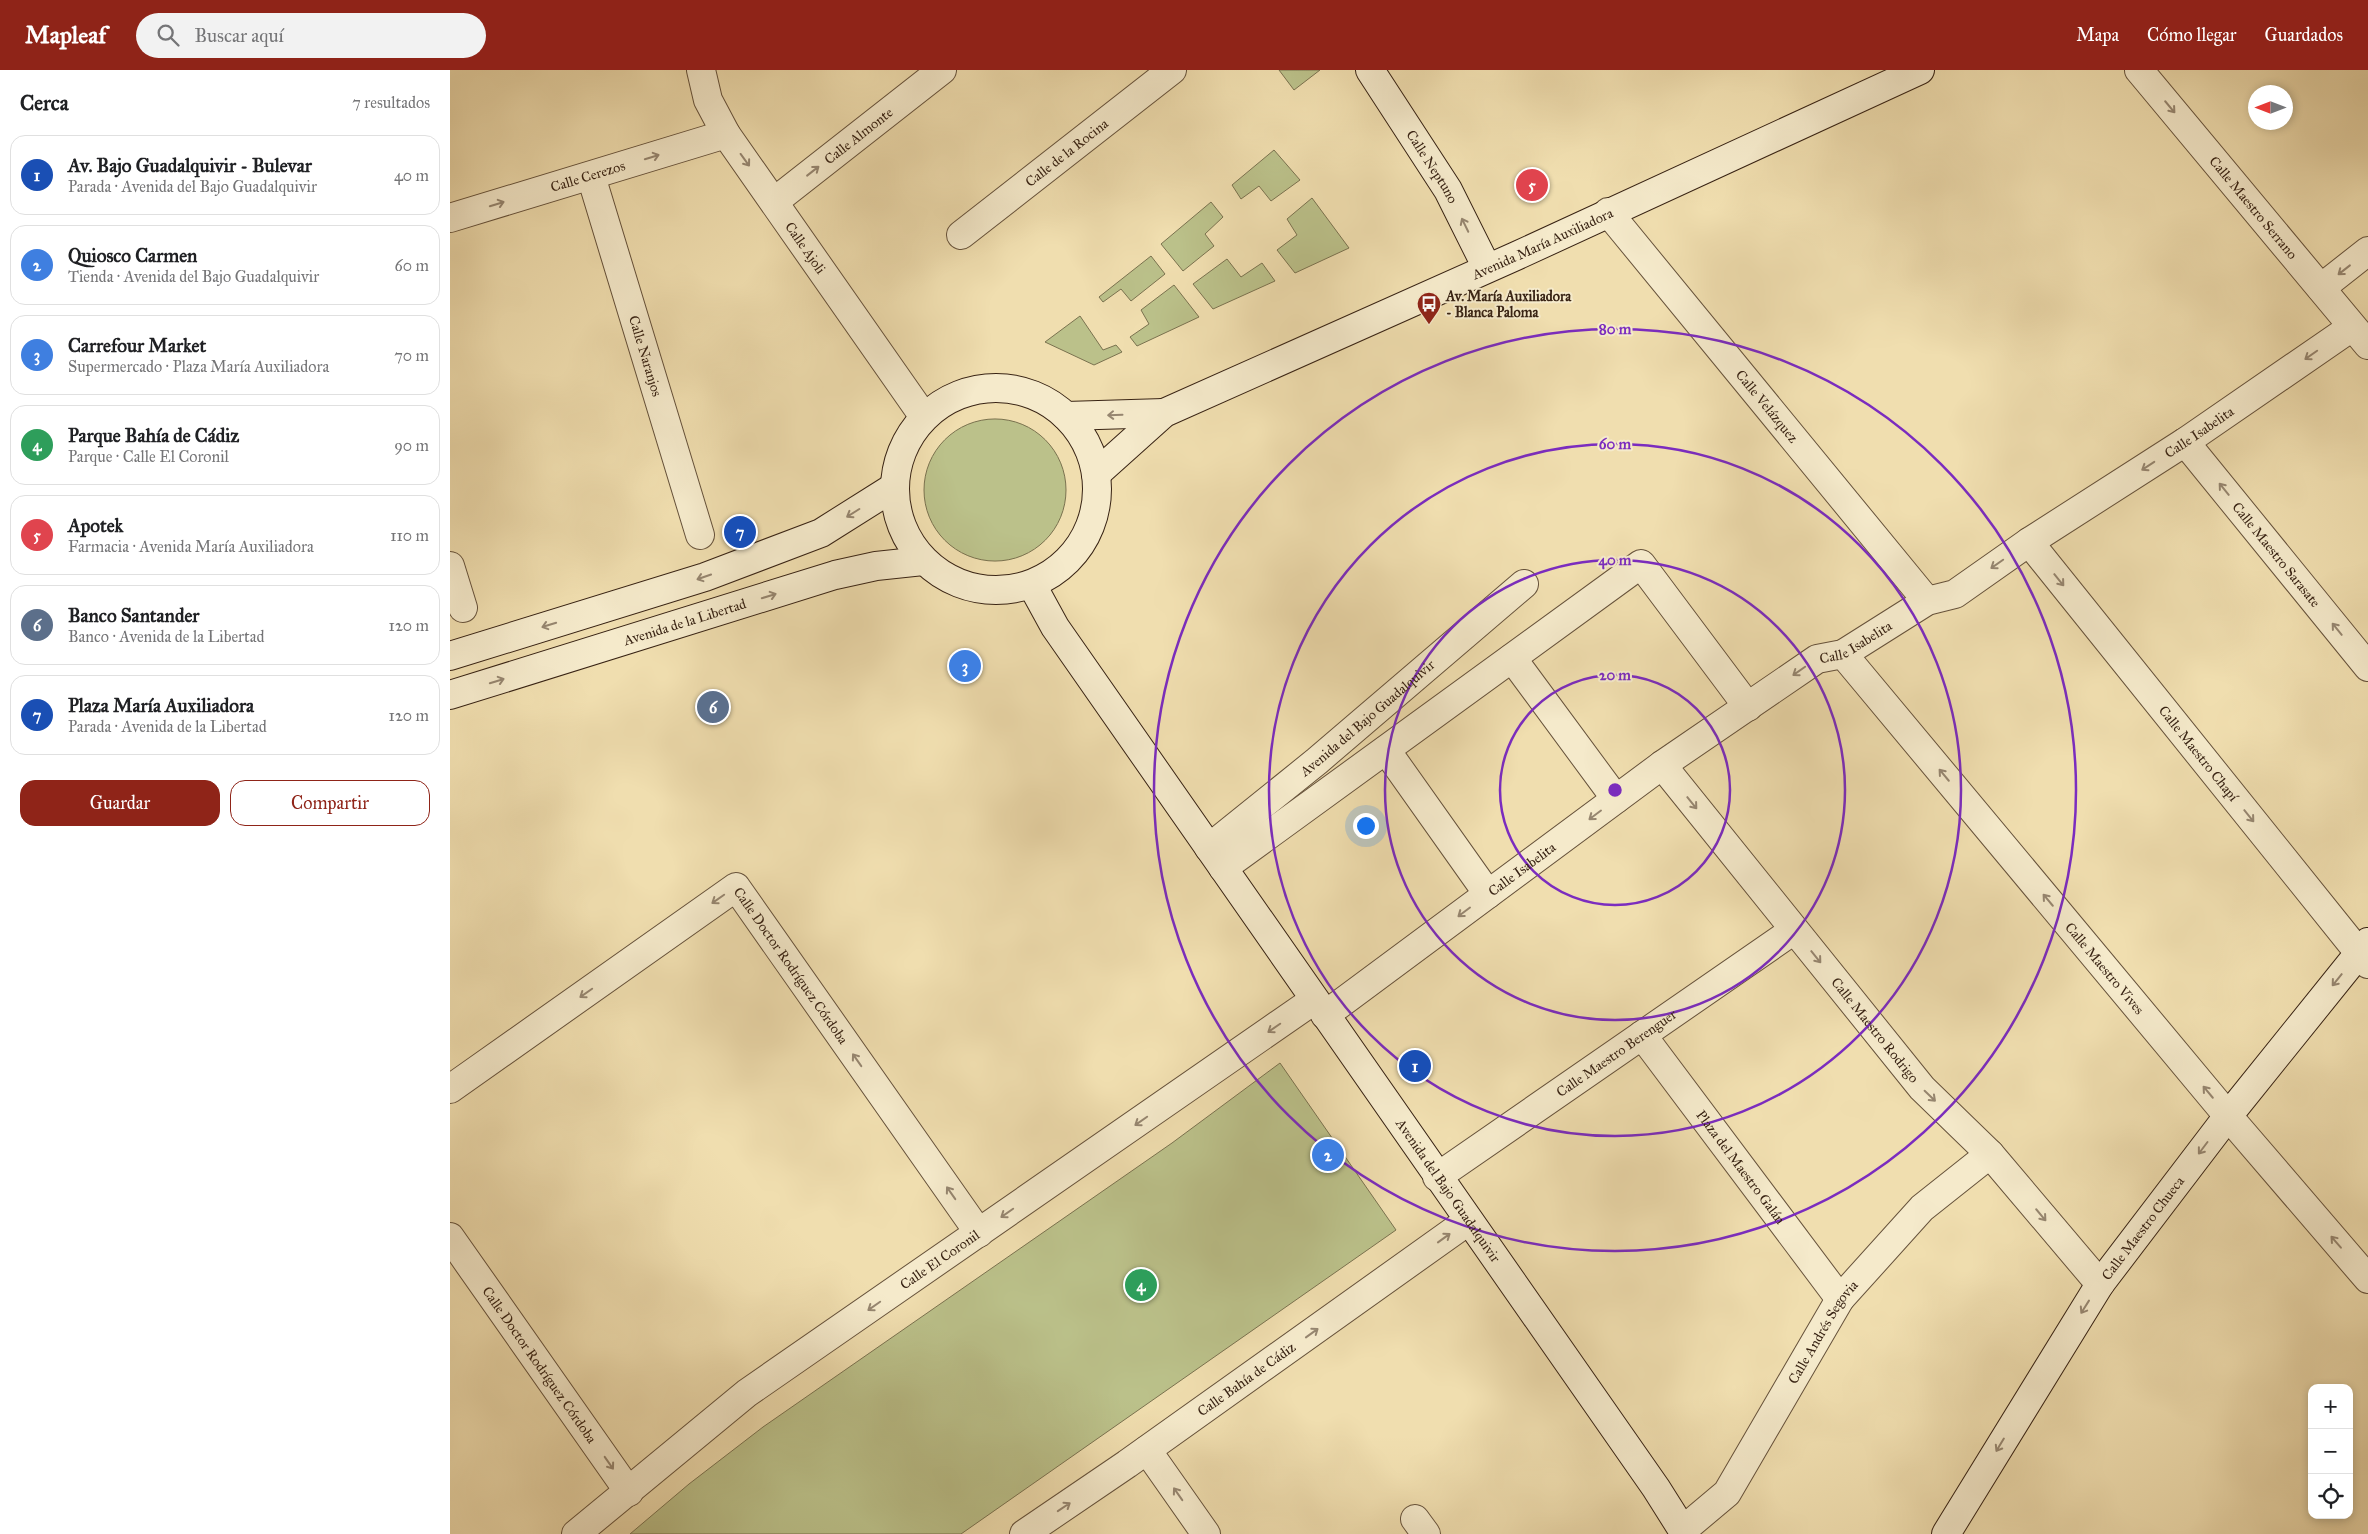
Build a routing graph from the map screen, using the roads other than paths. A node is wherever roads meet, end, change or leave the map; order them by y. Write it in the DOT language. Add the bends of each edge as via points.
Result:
graph roads {
  1 [pos="701,70"];
  2 [pos="942,70"];
  3 [pos="1172,70"];
  4 [pos="1370,70"];
  5 [pos="1920,70"];
  6 [pos="2138,70"];
  7 [pos="726,134"];
  8 [pos="591,176"];
  9 [pos="775,201"];
  10 [pos="1608,212"];
  11 [pos="450,218"];
  12 [pos="961,235"];
  13 [pos="2368,251"];
  14 [pos="1487,268"];
  15 [pos="2321,288"];
  16 [pos="2360,336"];
  17 [pos="1164,413"];
  18 [pos="1066,416"];
  19 [pos="924,417"];
  20 [pos="2185,442"];
  21 [pos="1096,474"];
  22 [pos="894,487"];
  23 [pos="700,535"];
  24 [pos="2029,542"];
  25 [pos="923,561"];
  26 [pos="450,566"];
  27 [pos="1524,584"];
  28 [pos="1032,585"];
  29 [pos="1927,601"];
  30 [pos="463,608"];
  31 [pos="1843,654"];
  32 [pos="450,656"];
  33 [pos="1512,658"];
  34 [pos="2368,667"];
  35 [pos="450,695"];
  36 [pos="1748,707"];
  37 [pos="1386,750"];
  38 [pos="1662,765"];
  39 [pos="1616,799"];
  40 [pos="1216,858"];
  41 [pos="1488,894"];
  42 [pos="1794,930"];
  43 [pos="2365,953"];
  44 [pos="1320,1008"];
  45 [pos="1642,1035"];
  46 [pos="450,1089"];
  47 [pos="2228,1116"];
  48 [pos="1990,1154"];
  49 [pos="1437,1177"];
  50 [pos="1468,1221"];
  51 [pos="979,1233"];
  52 [pos="450,1237"];
  53 [pos="2368,1279"];
  54 [pos="2100,1284"];
  55 [pos="1840,1299"];
  56 [pos="1147,1450"];
  57 [pos="629,1492"];
  58 [pos="1684,1532"];
  59 [pos="576,1534"];
  60 [pos="1024,1534"];
  61 [pos="1206,1534"];
  62 [pos="1946,1534"];
  1 -- 7 [label="street, Calle Ajoli" via="708,100"];
  9 -- 2 [label="street, Calle Almonte, one-way"];
  3 -- 12 [label="street, Calle de la Rocina"];
  14 -- 4 [label="street, Calle Neptuno, one-way" via="1448,190"];
  5 -- 10 [label="street, Avenida María Auxiliadora"];
  6 -- 15 [label="street, Calle Maestro Serrano, one-way"];
  8 -- 7 [label="street, Calle Cerezos, one-way"];
  7 -- 9 [label="street, Calle Ajoli, one-way"];
  11 -- 8 [label="street, Calle Cerezos, one-way"];
  8 -- 23 [label="street, Calle Naranjos"];
  9 -- 19 [label="street, Calle Ajoli"];
  10 -- 14 [label="street, Avenida María Auxiliadora"];
  10 -- 29 [label="street, Calle Velázquez"];
  13 -- 15 [label="street, one-way"];
  14 -- 17 [label="street, Avenida María Auxiliadora"];
  15 -- 16 [label="street, Calle Maestro Serrano"];
  16 -- 20 [label="street, Calle Isabelita, one-way"];
  17 -- 18 [label="street, Avenida María Auxiliadora, one-way"];
  17 -- 21 [label="street, Avenida María Auxiliadora"];
  18 -- 19 [label="street" via="1041,398 1011,388 979,388 949,398"];
  18 -- 21 [label="street" via="1086,442"];
  19 -- 22 [label="street" via="908,437"];
  20 -- 24 [label="street, Calle Isabelita, one-way"];
  34 -- 20 [label="street, Calle Maestro Sarasate, one-way"];
  21 -- 28 [label="street" via="1097,502 1090,528 1076,552 1057,571"];
  22 -- 25 [label="street" via="897,514 907,539"];
  22 -- 32 [label="street, one-way" via="821,533 705,577"];
  24 -- 29 [label="street, Calle Isabelita, one-way" via="1955,594"];
  24 -- 43 [label="street, Calle Maestro Chapí, one-way"];
  25 -- 28 [label="street" via="947,579 974,589 1004,591"];
  35 -- 25 [label="street, Avenida de la Libertad, one-way" via="836,575 876,566"];
  26 -- 30 [label="street"];
  27 -- 40 [label="street, Avenida del Bajo Guadalquivir" via="1317,761"];
  28 -- 40 [label="street, Avenida del Bajo Guadalquivir" via="1055,627"];
  29 -- 31 [label="street, Calle Isabelita"];
  31 -- 36 [label="street, Calle Isabelita, one-way" via="1817,659"];
  47 -- 31 [label="street, Calle Maestro Vives, one-way"];
  33 -- 36 [label="street" via="1642,564"];
  33 -- 37 [label="street"];
  33 -- 39 [label="street"];
  36 -- 38 [label="street, Calle Isabelita"];
  37 -- 40 [label="street"];
  37 -- 41 [label="street"];
  38 -- 39 [label="street, Calle Isabelita"];
  38 -- 42 [label="street, Calle Maestro Rodrigo, one-way"];
  39 -- 41 [label="street, Calle Isabelita, one-way"];
  40 -- 44 [label="street, Avenida del Bajo Guadalquivir"];
  41 -- 44 [label="street, Calle Isabelita, one-way"];
  42 -- 45 [label="street, Calle Maestro Berenguer"];
  42 -- 48 [label="street, Calle Maestro Rodrigo, one-way" via="1922,1088"];
  43 -- 47 [label="street, Calle Maestro Chueca, one-way"];
  44 -- 49 [label="street, Avenida del Bajo Guadalquivir"];
  44 -- 51 [label="street, Calle El Coronil, one-way"];
  45 -- 49 [label="street, Calle Maestro Berenguer"];
  45 -- 55 [label="street, Plaza del Maestro Galán"];
  51 -- 46 [label="street, Calle Doctor Rodríguez Córdoba, one-way" via="736,887"];
  53 -- 47 [label="street, Calle Maestro Vives, one-way"];
  47 -- 54 [label="street, Calle Maestro Chueca, one-way"];
  48 -- 54 [label="street, Calle Maestro Rodrigo, one-way"];
  48 -- 55 [label="street, Calle Andrés Segovia" via="1922,1208"];
  49 -- 50 [label="street, Avenida del Bajo Guadalquivir"];
  56 -- 50 [label="street, Calle Bahía de Cádiz, one-way"];
  50 -- 58 [label="street, Avenida del Bajo Guadalquivir"];
  51 -- 57 [label="street, Calle El Coronil, one-way" via="747,1393"];
  52 -- 57 [label="street, Calle Doctor Rodríguez Córdoba, one-way"];
  54 -- 62 [label="street, Calle Maestro Chueca, one-way"];
  55 -- 58 [label="street, Calle Andrés Segovia" via="1727,1493"];
  60 -- 56 [label="street, Calle Bahía de Cádiz, one-way"];
  61 -- 56 [label="street, one-way"];
  57 -- 59 [label="street, Calle El Coronil"];
}
